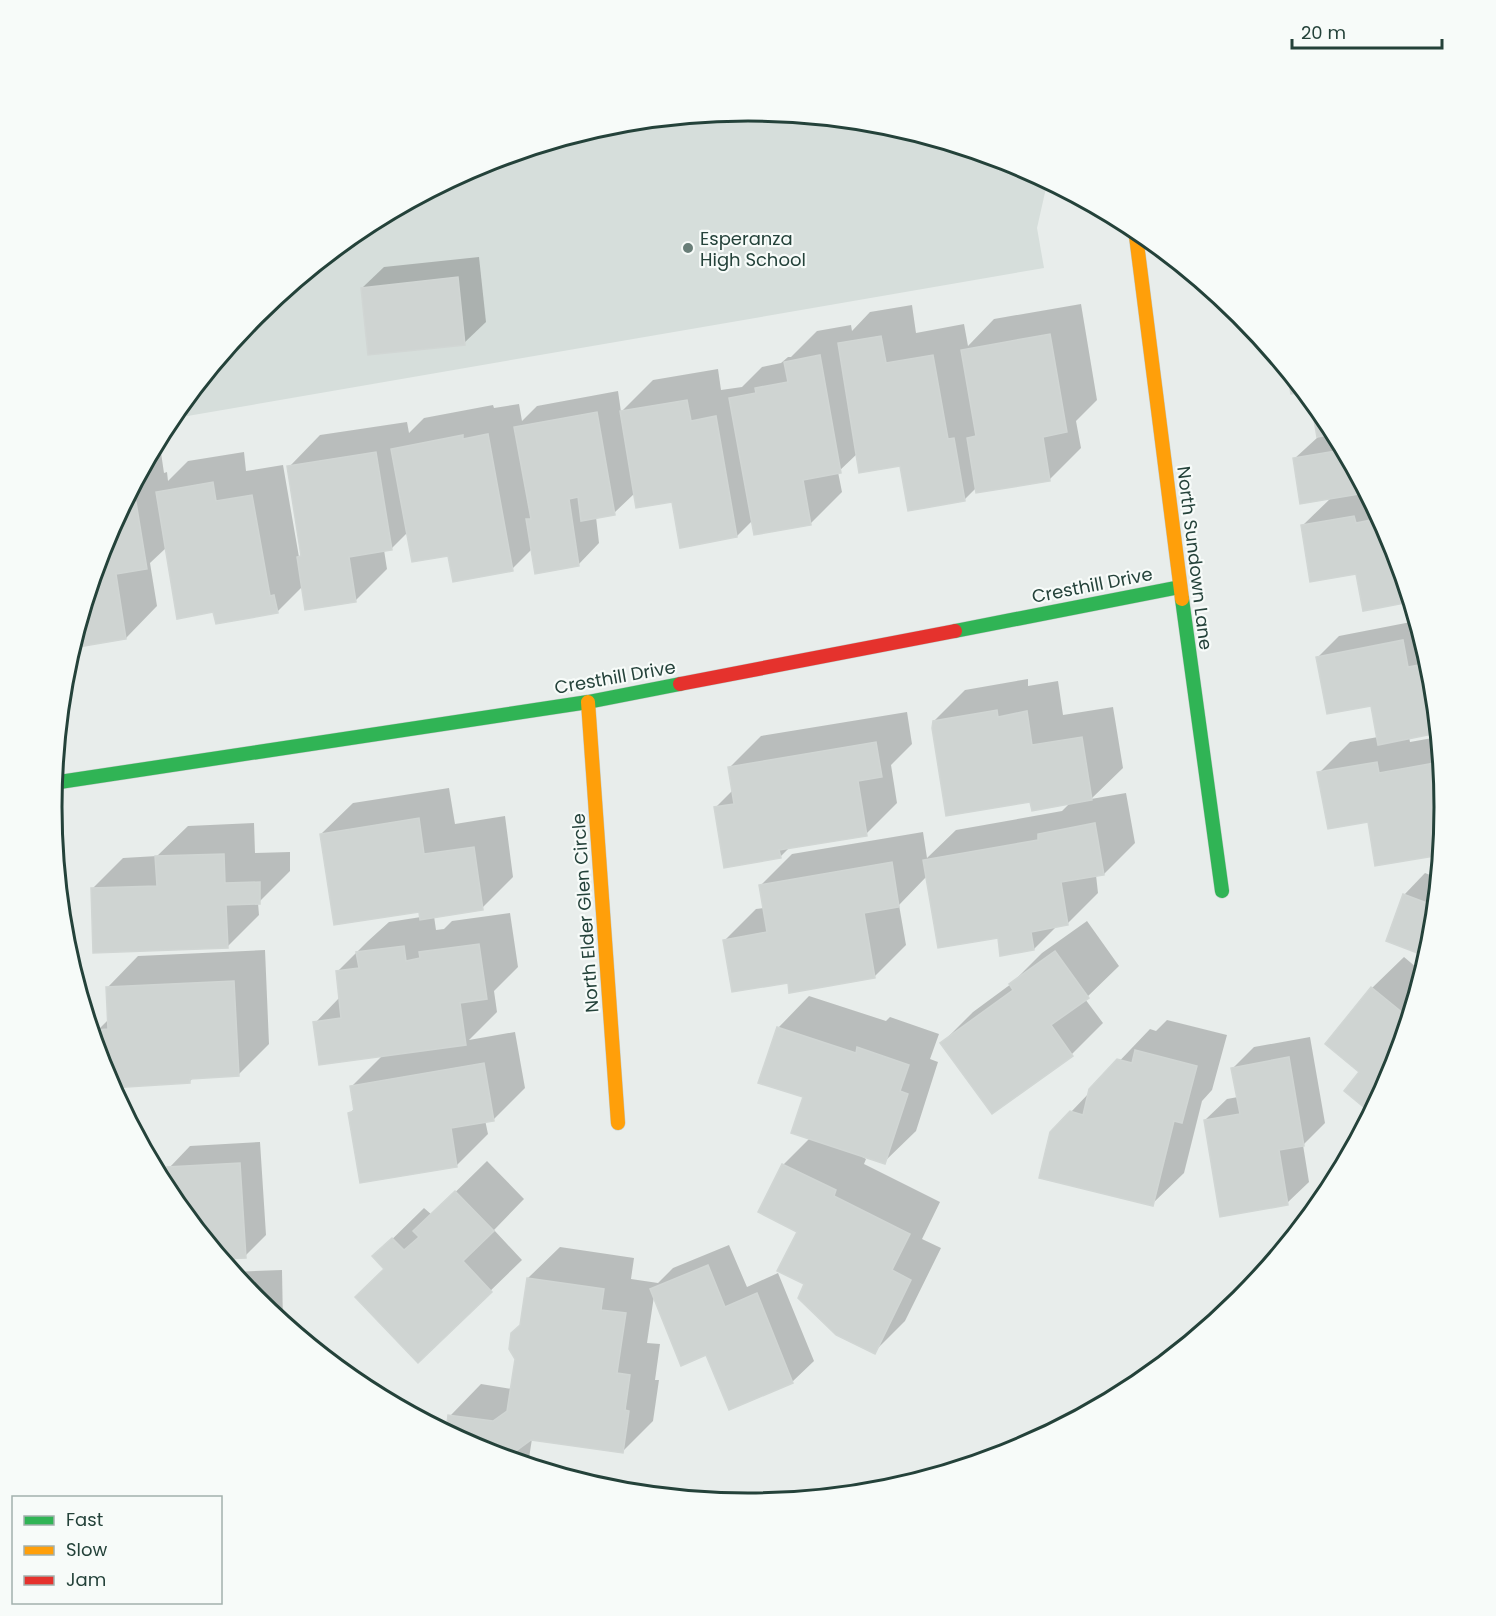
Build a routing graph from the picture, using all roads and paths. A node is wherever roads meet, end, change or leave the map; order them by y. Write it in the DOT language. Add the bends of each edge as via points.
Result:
graph roads {
  1 [pos="1137,242"];
  2 [pos="1179,587"];
  3 [pos="588,702"];
  4 [pos="63,782"];
  5 [pos="1222,891"];
  6 [pos="618,1122"];
  1 -- 2 [label="street, North Sundown Lane"];
  2 -- 3 [label="street, Cresthill Drive"];
  2 -- 5 [label="street, North Sundown Lane"];
  3 -- 4 [label="street, Cresthill Drive"];
  3 -- 6 [label="street, North Elder Glen Circle"];
}
